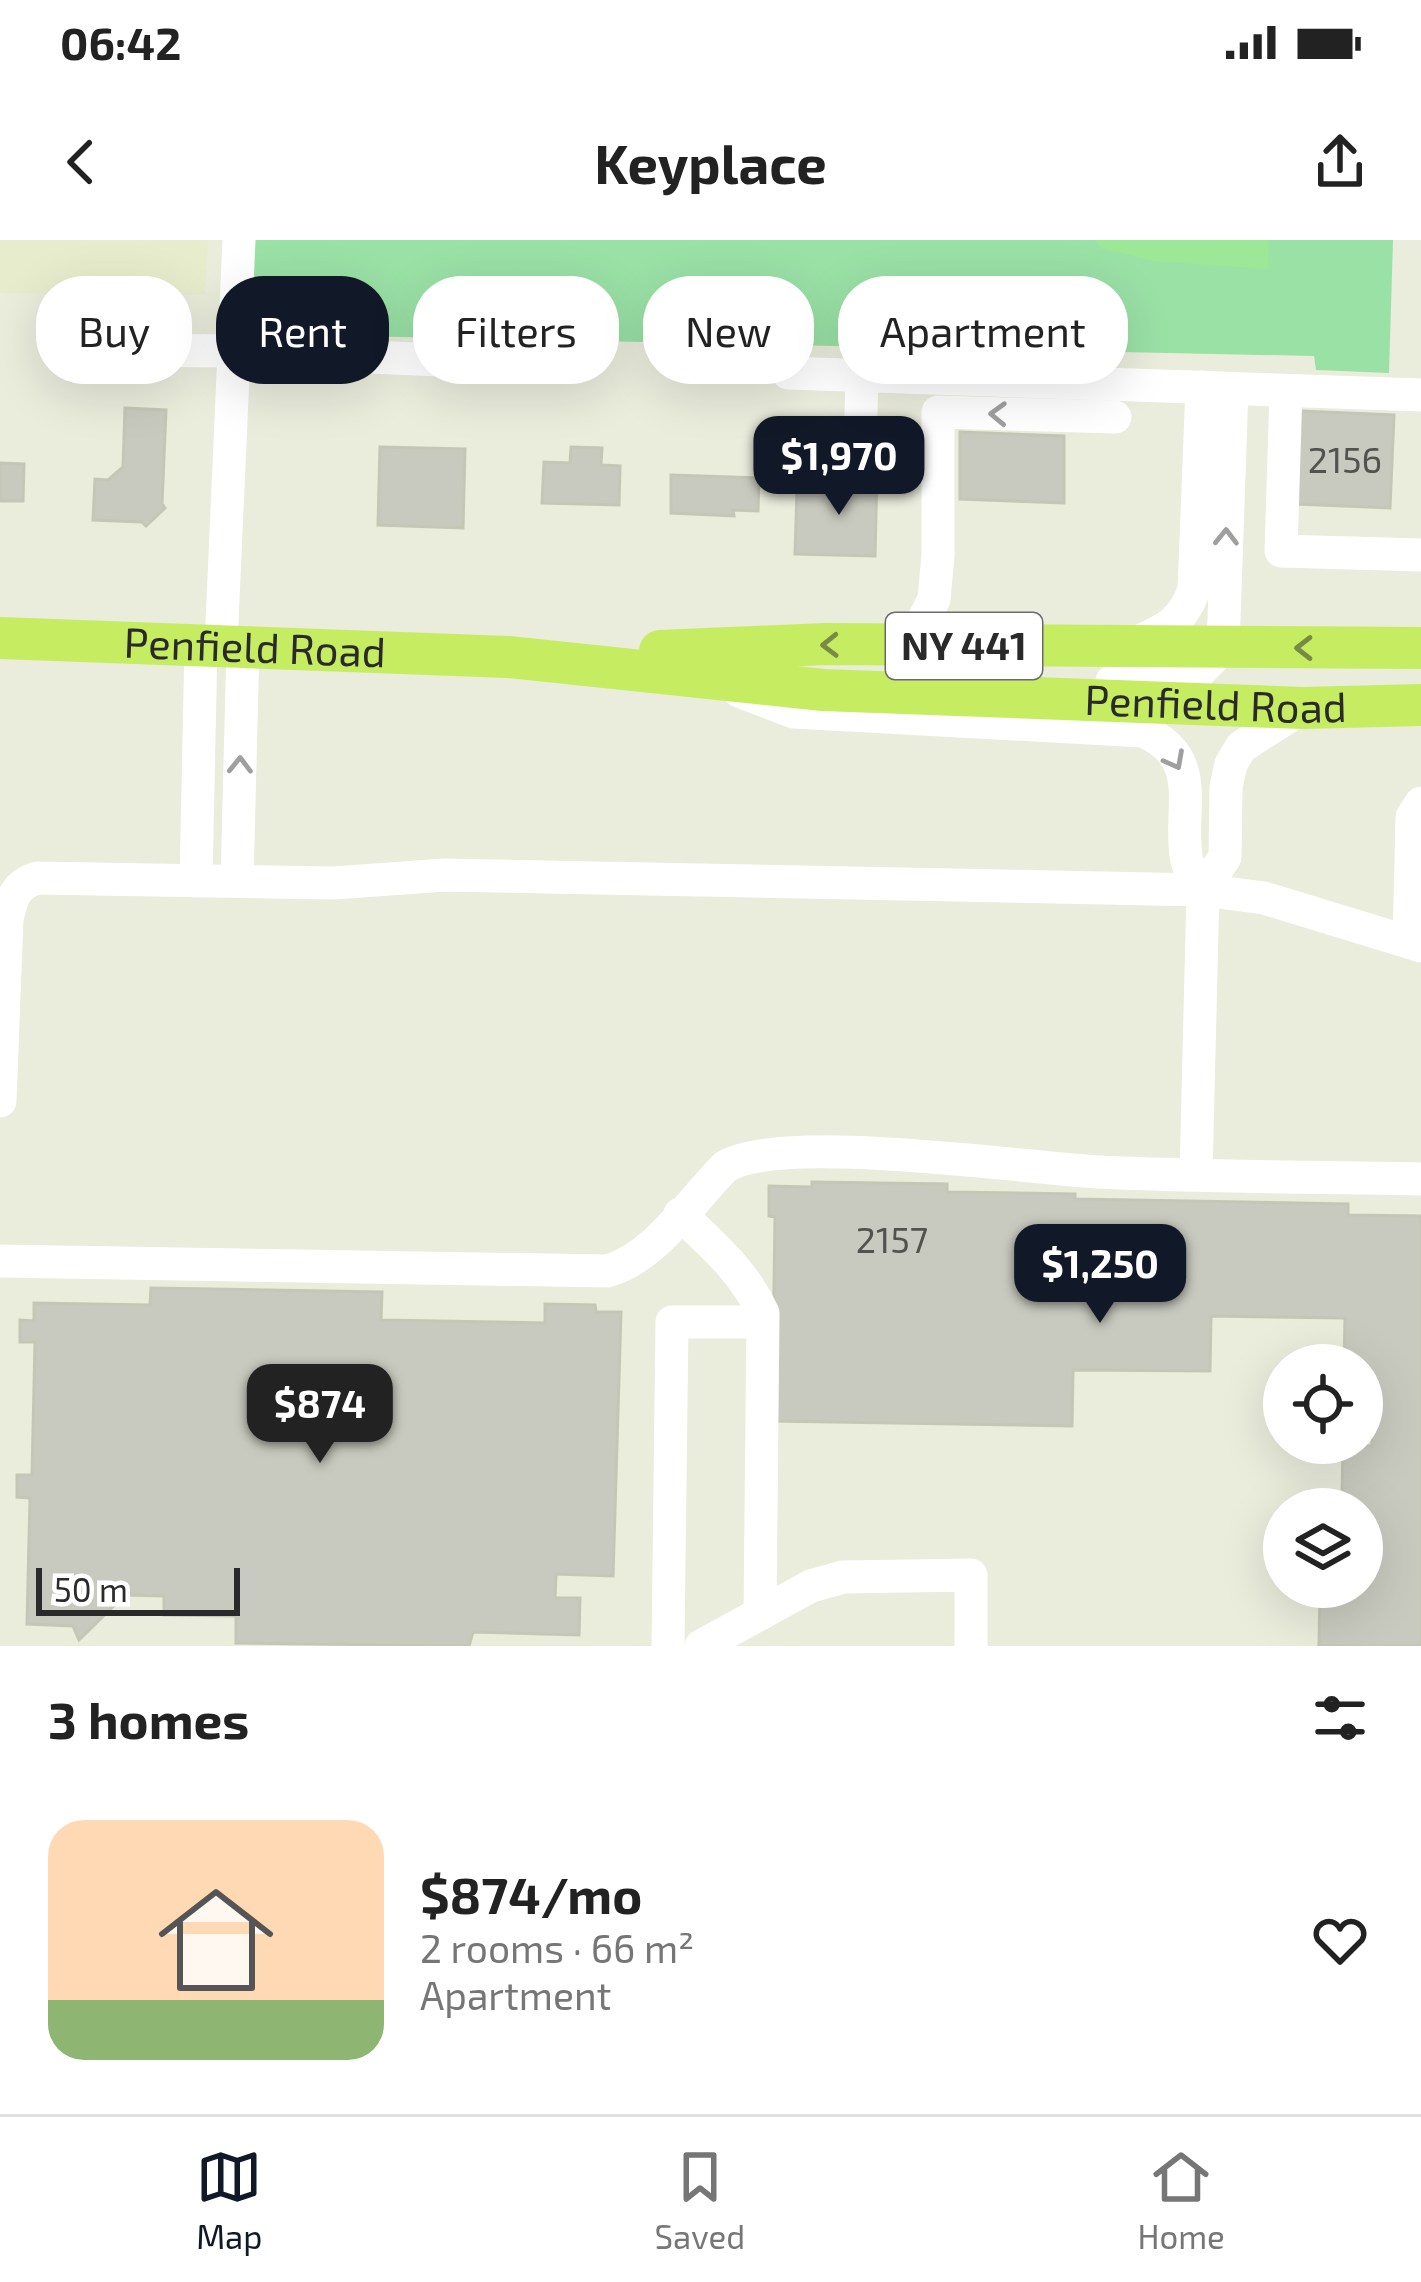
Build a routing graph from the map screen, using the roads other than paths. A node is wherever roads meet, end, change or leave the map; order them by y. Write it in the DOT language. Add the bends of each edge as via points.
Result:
graph roads {
  1 [pos="239,240"];
  2 [pos="238,276"];
  3 [pos="234,384"];
  4 [pos="862,384"];
  5 [pos="1099,384"];
  6 [pos="1217,388"];
  7 [pos="1286,391"];
  8 [pos="1421,394"];
  9 [pos="1115,417"];
  10 [pos="788,447"];
  11 [pos="1421,555"];
  12 [pos="0,638"];
  13 [pos="222,645"];
  14 [pos="910,645"];
  15 [pos="1128,647"];
  16 [pos="1223,648"];
  17 [pos="1421,648"];
  18 [pos="508,657"];
  19 [pos="702,677"];
  20 [pos="895,693"];
  21 [pos="1421,705"];
  22 [pos="1302,708"];
  23 [pos="1421,803"];
  24 [pos="196,881"];
  25 [pos="237,881"];
  26 [pos="1203,890"];
  27 [pos="1415,944"];
  28 [pos="0,1101"];
  29 [pos="1196,1175"];
  30 [pos="1421,1179"];
  31 [pos="680,1214"];
  32 [pos="0,1262"];
  33 [pos="762,1322"];
  34 [pos="760,1614"];
  35 [pos="668,1646"];
  36 [pos="701,1646"];
  37 [pos="971,1646"];
  1 -- 2 [label="street"];
  3 -- 13 [label="street"];
  4 -- 10 [label="street" via="860,449"];
  5 -- 6 [label="street"];
  6 -- 7 [label="street"];
  6 -- 15 [label="street" via="1192,596 1171,627"];
  16 -- 6 [label="street, one-way"];
  7 -- 8 [label="street"];
  7 -- 11 [label="street" via="1281,550"];
  9 -- 14 [label="street, one-way" via="938,412 951,554"];
  12 -- 13 [label="main road, Penfield Road / NY 441"];
  13 -- 18 [label="main road, Penfield Road / NY 441"];
  13 -- 24 [label="street"];
  25 -- 13 [label="street, one-way"];
  14 -- 15 [label="main road, Penfield Road / NY 441"];
  14 -- 18 [label="main road, Penfield Road / NY 441, one-way"];
  15 -- 16 [label="main road, Penfield Road / NY 441"];
  17 -- 16 [label="main road, Penfield Road / NY 441, one-way"];
  16 -- 20 [label="street" via="1193,677 1171,682 991,681"];
  18 -- 19 [label="main road, Penfield Road / NY 441"];
  19 -- 20 [label="main road, Penfield Road / NY 441"];
  19 -- 26 [label="street, one-way" via="794,712 1143,730 1173,750 1184,773 1186,861"];
  20 -- 22 [label="main road, Penfield Road / NY 441"];
  21 -- 22 [label="main road, Penfield Road / NY 441"];
  22 -- 26 [label="street" via="1241,747 1231,764 1225,856"];
  23 -- 27 [label="street" via="1412,817"];
  24 -- 25 [label="street"];
  24 -- 28 [label="street" via="22,883 7,919"];
  25 -- 26 [label="street" via="445,875"];
  26 -- 27 [label="street" via="1264,898"];
  26 -- 29 [label="street"];
  29 -- 30 [label="street"];
  29 -- 31 [label="street" via="773,1152 725,1168"];
  31 -- 32 [label="street" via="635,1258 607,1271"];
  31 -- 33 [label="street" via="729,1262 754,1295"];
  33 -- 34 [label="street"];
  33 -- 35 [label="street" via="672,1322"];
  34 -- 36 [label="street"];
  34 -- 37 [label="street" via="843,1577 971,1575"];
}
